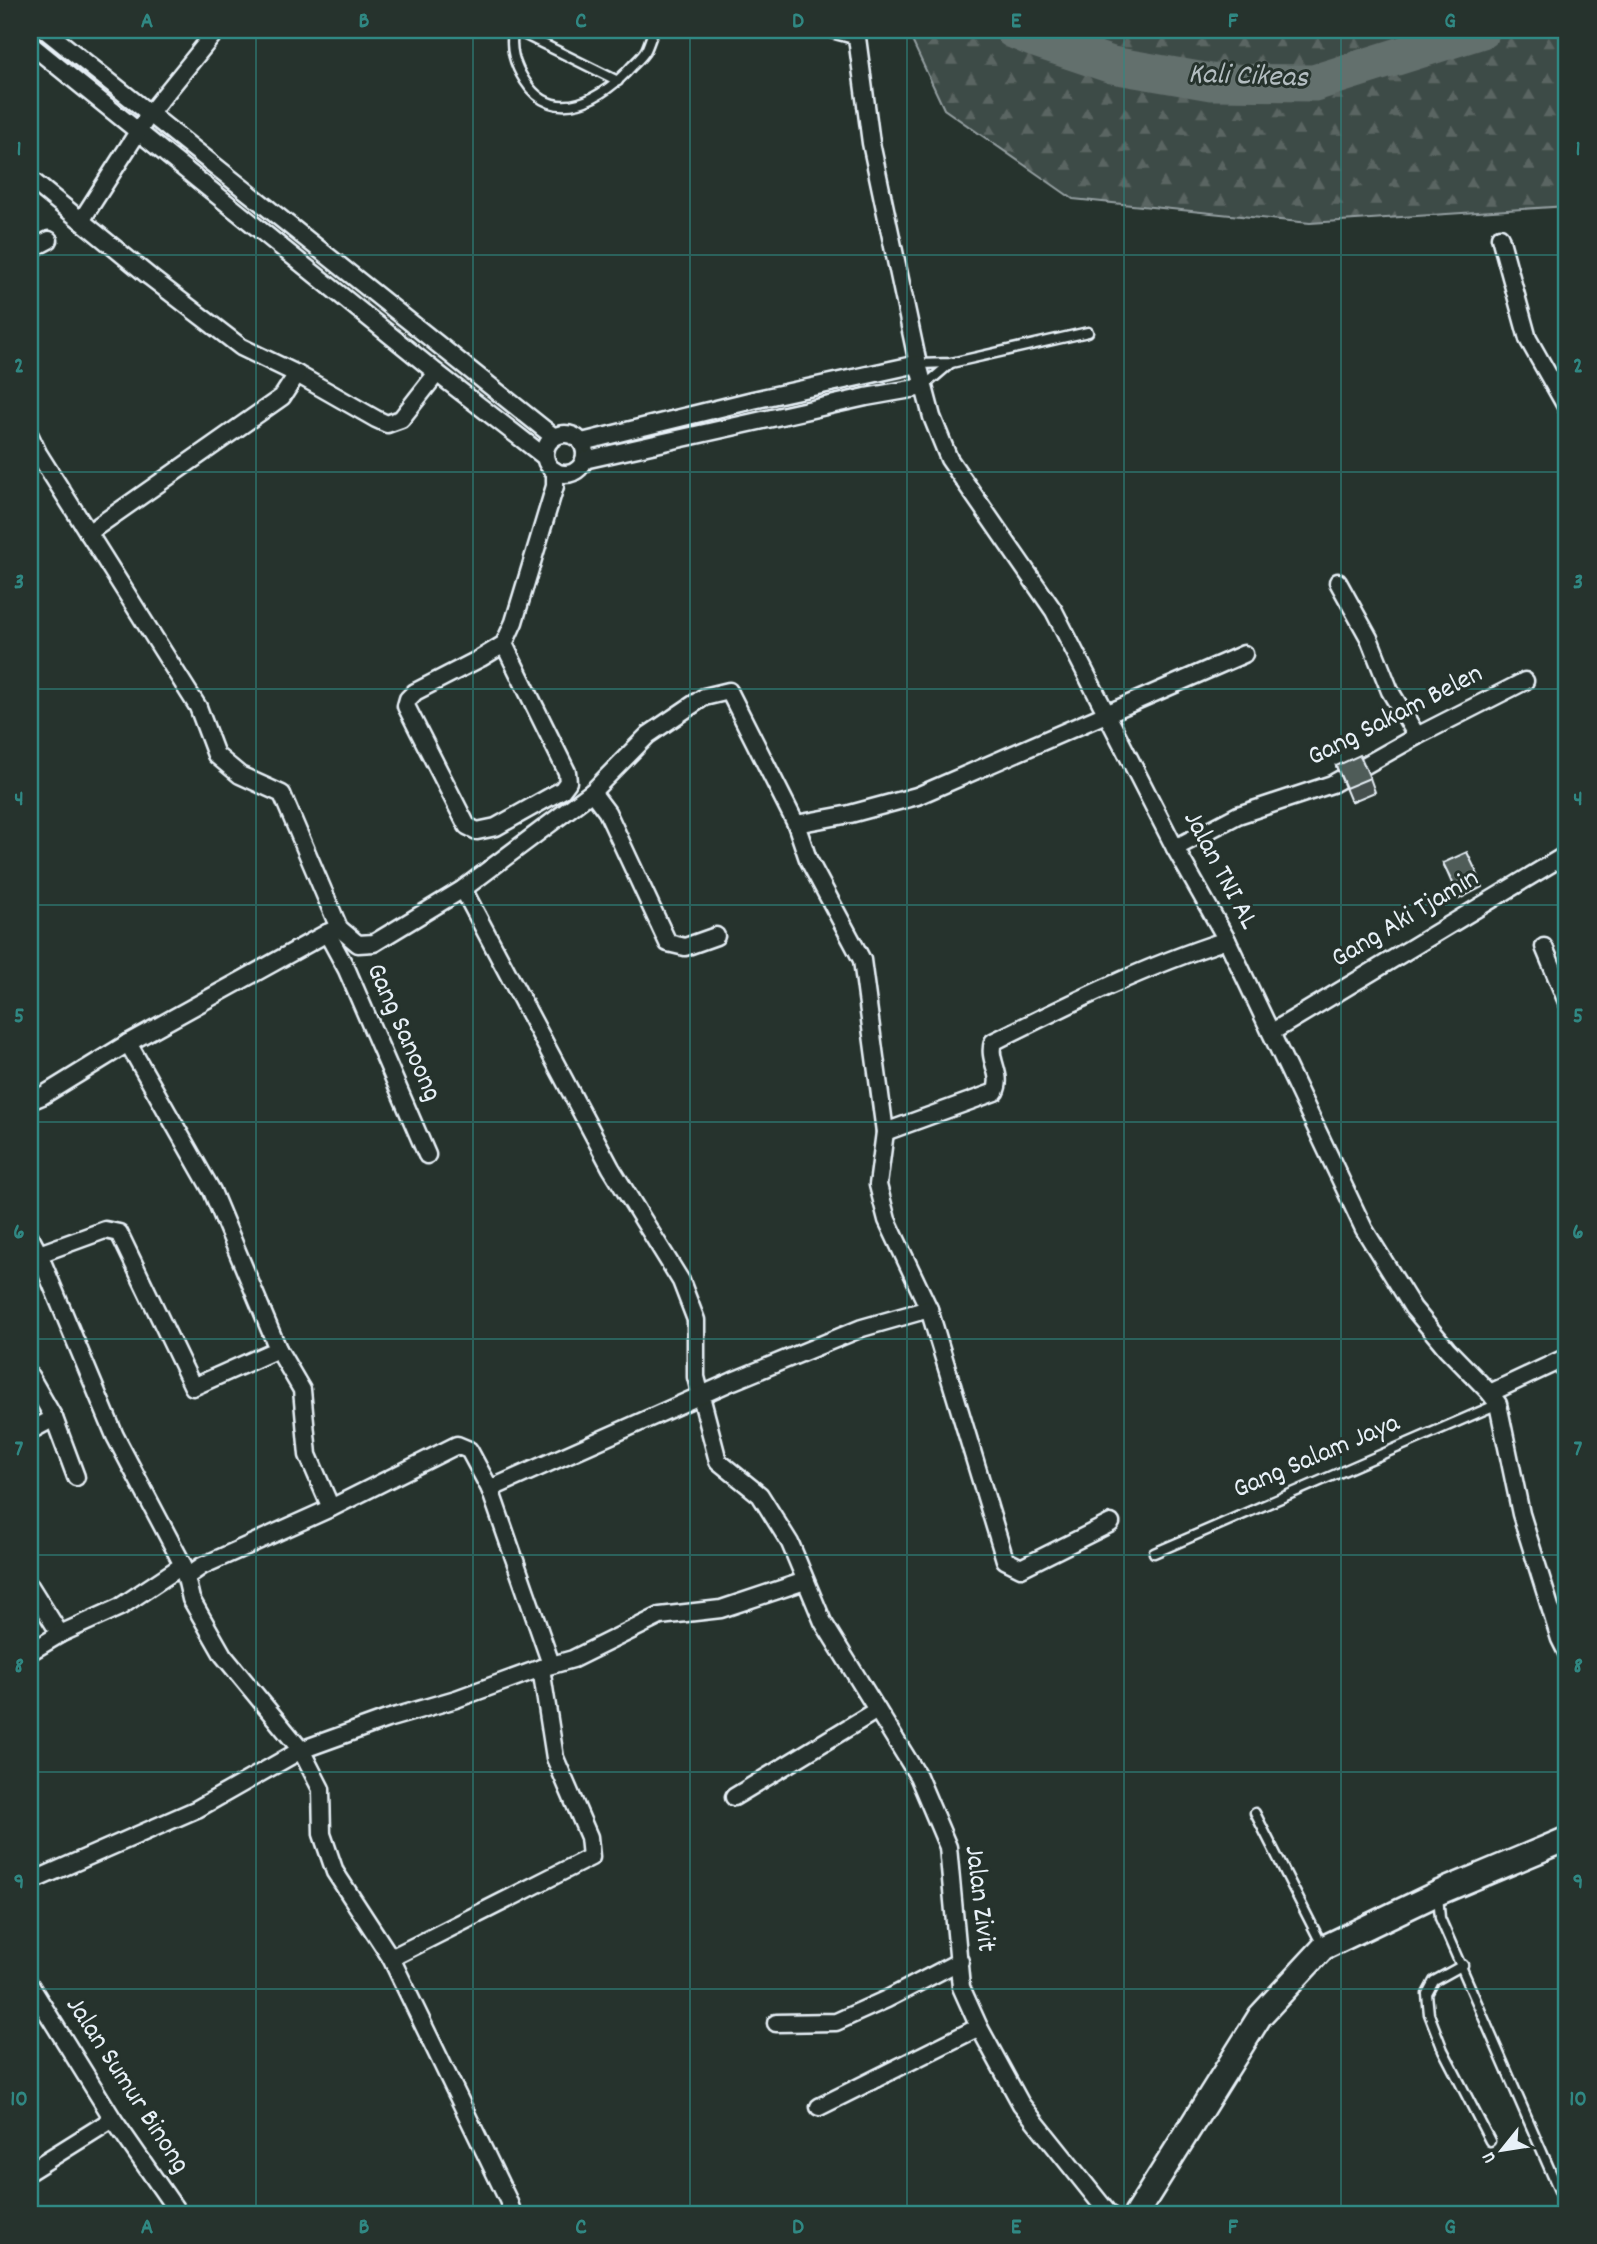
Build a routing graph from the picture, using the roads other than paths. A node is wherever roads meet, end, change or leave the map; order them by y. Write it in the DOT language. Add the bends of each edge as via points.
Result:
graph roads {
  1 [pos="45,30"];
  2 [pos="217,30"];
  3 [pos="514,30"];
  4 [pos="654,30"];
  5 [pos="820,30"];
  6 [pos="856,35"];
  7 [pos="30,44"];
  8 [pos="618,81"];
  9 [pos="150,113"];
  10 [pos="139,131"];
  11 [pos="30,179"];
  12 [pos="81,221"];
  13 [pos="1500,237"];
  14 [pos="49,240"];
  15 [pos="30,250"];
  16 [pos="1088,332"];
  17 [pos="951,363"];
  18 [pos="918,364"];
  19 [pos="437,373"];
  20 [pos="297,374"];
  21 [pos="923,387"];
  22 [pos="753,400"];
  23 [pos="1567,408"];
  24 [pos="756,422"];
  25 [pos="30,436"];
  26 [pos="554,437"];
  27 [pos="582,442"];
  28 [pos="34,454"];
  29 [pos="545,457"];
  30 [pos="584,460"];
  31 [pos="558,477"];
  32 [pos="88,533"];
  33 [pos="1338,582"];
  34 [pos="504,644"];
  35 [pos="1244,654"];
  36 [pos="1525,681"];
  37 [pos="1108,714"];
  38 [pos="1417,736"];
  39 [pos="592,792"];
  40 [pos="796,824"];
  41 [pos="1175,848"];
  42 [pos="1567,853"];
  43 [pos="463,889"];
  44 [pos="333,930"];
  45 [pos="716,936"];
  46 [pos="1227,940"];
  47 [pos="1544,947"];
  48 [pos="1567,1002"];
  49 [pos="1272,1032"];
  50 [pos="128,1043"];
  51 [pos="30,1101"];
  52 [pos="885,1132"];
  53 [pos="427,1155"];
  54 [pos="30,1237"];
  55 [pos="39,1254"];
  56 [pos="929,1309"];
  57 [pos="278,1349"];
  58 [pos="1567,1356"];
  59 [pos="30,1376"];
  60 [pos="702,1396"];
  61 [pos="1494,1398"];
  62 [pos="54,1418"];
  63 [pos="30,1431"];
  64 [pos="76,1477"];
  65 [pos="489,1489"];
  66 [pos="331,1508"];
  67 [pos="1111,1522"];
  68 [pos="1154,1553"];
  69 [pos="185,1571"];
  70 [pos="805,1581"];
  71 [pos="30,1586"];
  72 [pos="60,1634"];
  73 [pos="30,1652"];
  74 [pos="1567,1653"];
  75 [pos="546,1666"];
  76 [pos="877,1710"];
  77 [pos="301,1750"];
  78 [pos="734,1797"];
  79 [pos="1255,1812"];
  80 [pos="1567,1839"];
  81 [pos="30,1882"];
  82 [pos="1438,1893"];
  83 [pos="1323,1948"];
  84 [pos="391,1958"];
  85 [pos="960,1961"];
  86 [pos="1463,1965"];
  87 [pos="30,1985"];
  88 [pos="776,2023"];
  89 [pos="979,2026"];
  90 [pos="819,2107"];
  91 [pos="113,2119"];
  92 [pos="1490,2141"];
  93 [pos="30,2171"];
  94 [pos="1567,2209"];
  95 [pos="179,2214"];
  96 [pos="513,2214"];
  97 [pos="1109,2214"];
  98 [pos="1136,2214"];
  1 -- 9 [label="street"];
  2 -- 9 [label="street"];
  3 -- 8 [label="lane"];
  3 -- 8 [label="lane" via="510,45 517,69 530,89 549,104 584,103"];
  4 -- 8 [label="lane" via="645,51"];
  5 -- 6 [label="lane"];
  6 -- 18 [label="street, Jalan TNI AL" via="871,142"];
  7 -- 10 [label="street"];
  9 -- 10 [label="street"];
  9 -- 26 [label="street"];
  10 -- 12 [label="street"];
  10 -- 19 [label="street"];
  11 -- 12 [label="street"];
  12 -- 20 [label="street" via="241,346"];
  13 -- 23 [label="street" via="1528,339"];
  14 -- 15 [label="street"];
  16 -- 17 [label="lane"];
  17 -- 18 [label="lane"];
  17 -- 21 [label="lane"];
  18 -- 21 [label="street, Jalan TNI AL"];
  18 -- 22 [label="street"];
  19 -- 20 [label="street" via="401,419 387,424"];
  19 -- 29 [label="street"];
  20 -- 32 [label="street" via="282,397"];
  21 -- 24 [label="street"];
  21 -- 37 [label="street, Jalan TNI AL" via="949,459 1054,611"];
  22 -- 24 [label="street"];
  22 -- 27 [label="street"];
  24 -- 30 [label="street"];
  25 -- 28 [label="street, Gang Sanoong"];
  26 -- 27 [label="street" via="566,434"];
  26 -- 29 [label="street" via="545,448"];
  27 -- 30 [label="street"];
  28 -- 32 [label="street, Gang Sanoong"];
  29 -- 31 [label="street"];
  30 -- 31 [label="street" via="573,472"];
  31 -- 34 [label="street"];
  32 -- 44 [label="street, Gang Sanoong" via="198,707 216,755 240,775 282,794"];
  33 -- 38 [label="street"];
  34 -- 34 [label="street" via="415,692 406,706 467,827 477,831 496,827 562,790 568,782"];
  35 -- 37 [label="street"];
  36 -- 38 [label="street, Gang Sakam Belen"];
  37 -- 40 [label="street" via="916,796"];
  37 -- 41 [label="street, Jalan TNI AL"];
  38 -- 41 [label="street, Gang Sakam Belen" via="1332,784 1238,815"];
  39 -- 40 [label="street" via="648,735 704,697 729,691"];
  39 -- 43 [label="street"];
  39 -- 45 [label="street" via="607,812 668,943 685,947"];
  40 -- 52 [label="street" via="808,859 862,960"];
  41 -- 46 [label="street, Jalan TNI AL"];
  42 -- 49 [label="street, Gang Aki Tjamin"];
  43 -- 44 [label="street" via="374,943 358,944"];
  43 -- 60 [label="street, Jalan Zivit" via="611,1168 681,1281 696,1320 696,1377"];
  44 -- 50 [label="street"];
  44 -- 53 [label="street, Gang Sanoong"];
  46 -- 49 [label="street, Jalan TNI AL"];
  46 -- 52 [label="street" via="1118,981 993,1042 991,1054 999,1079 995,1092"];
  47 -- 48 [label="street"];
  49 -- 61 [label="street, Jalan TNI AL" via="1364,1229 1413,1308"];
  50 -- 51 [label="street"];
  50 -- 57 [label="street" via="212,1191"];
  52 -- 56 [label="street" via="878,1185 887,1220"];
  54 -- 55 [label="street"];
  55 -- 57 [label="street" via="105,1230 119,1233 193,1387"];
  55 -- 69 [label="street" via="115,1436"];
  56 -- 60 [label="street" via="862,1328"];
  56 -- 67 [label="street" via="1005,1560 1021,1569"];
  57 -- 66 [label="street" via="302,1390 308,1455"];
  58 -- 61 [label="street"];
  59 -- 62 [label="street"];
  60 -- 65 [label="street"];
  60 -- 70 [label="street, Jalan Zivit" via="718,1461 760,1495 790,1543"];
  61 -- 68 [label="lane, Gang Salam Jaya"];
  61 -- 74 [label="street" via="1521,1514"];
  62 -- 63 [label="street"];
  62 -- 64 [label="street"];
  65 -- 66 [label="street" via="469,1450 457,1445"];
  65 -- 75 [label="street"];
  66 -- 69 [label="street"];
  69 -- 72 [label="street"];
  69 -- 77 [label="street" via="191,1599 223,1655"];
  70 -- 75 [label="street" via="722,1609 660,1616 573,1658"];
  70 -- 76 [label="street, Jalan Zivit" via="822,1622"];
  71 -- 72 [label="street"];
  72 -- 73 [label="street"];
  75 -- 77 [label="street"];
  75 -- 84 [label="street" via="555,1758 589,1837 591,1857"];
  76 -- 78 [label="street"];
  76 -- 85 [label="street, Jalan Zivit" via="918,1776 948,1847"];
  77 -- 81 [label="street" via="197,1809"];
  77 -- 84 [label="street" via="321,1789 322,1834 335,1872"];
  79 -- 83 [label="lane"];
  80 -- 82 [label="main road"];
  82 -- 83 [label="main road"];
  82 -- 86 [label="lane" via="1440,1918"];
  83 -- 98 [label="main road" via="1260,2016"];
  84 -- 96 [label="street"];
  85 -- 88 [label="street" via="836,2022"];
  85 -- 89 [label="street, Jalan Zivit" via="961,1987"];
  86 -- 92 [label="lane" via="1434,1981 1427,1994 1429,2014"];
  86 -- 94 [label="lane"];
  87 -- 91 [label="street, Jalan Sumur Binong"];
  89 -- 90 [label="street"];
  89 -- 97 [label="street, Jalan Zivit" via="1021,2104"];
  91 -- 93 [label="street"];
  91 -- 95 [label="street, Jalan Sumur Binong"];
}
